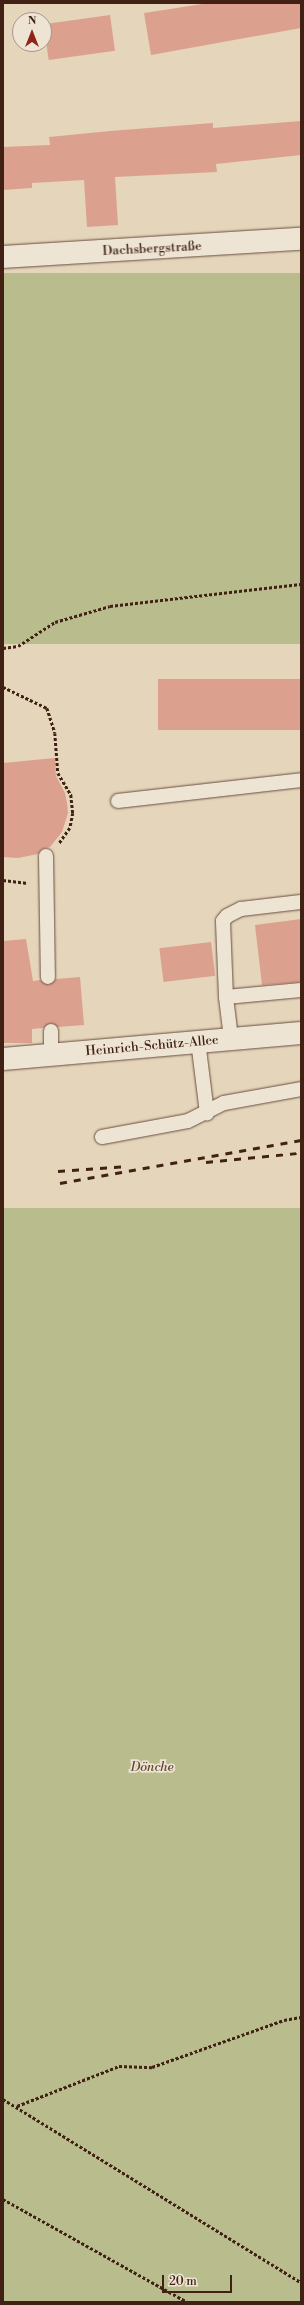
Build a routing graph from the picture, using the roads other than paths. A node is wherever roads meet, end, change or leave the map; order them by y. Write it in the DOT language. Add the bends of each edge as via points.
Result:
graph roads {
  1 [pos="301,239"];
  2 [pos="3,257"];
  3 [pos="301,780"];
  4 [pos="118,801"];
  5 [pos="46,856"];
  6 [pos="301,902"];
  7 [pos="48,977"];
  8 [pos="301,990"];
  9 [pos="226,997"];
  10 [pos="51,1031"];
  11 [pos="301,1032"];
  12 [pos="231,1038"];
  13 [pos="198,1041"];
  14 [pos="51,1055"];
  15 [pos="3,1059"];
  16 [pos="301,1089"];
  17 [pos="207,1113"];
  18 [pos="102,1136"];
  1 -- 2 [label="street, Dachsbergstraße"];
  3 -- 4 [label="lane"];
  5 -- 7 [label="lane"];
  6 -- 9 [label="lane" via="241,909 227,916 222,930"];
  8 -- 9 [label="lane"];
  9 -- 12 [label="lane"];
  10 -- 14 [label="lane"];
  11 -- 12 [label="street, Heinrich-Schütz-Allee"];
  12 -- 13 [label="street, Heinrich-Schütz-Allee"];
  13 -- 14 [label="street, Heinrich-Schütz-Allee"];
  13 -- 17 [label="lane"];
  14 -- 15 [label="street, Heinrich-Schütz-Allee"];
  16 -- 17 [label="lane" via="236,1100"];
  17 -- 18 [label="lane" via="188,1121"];
}
